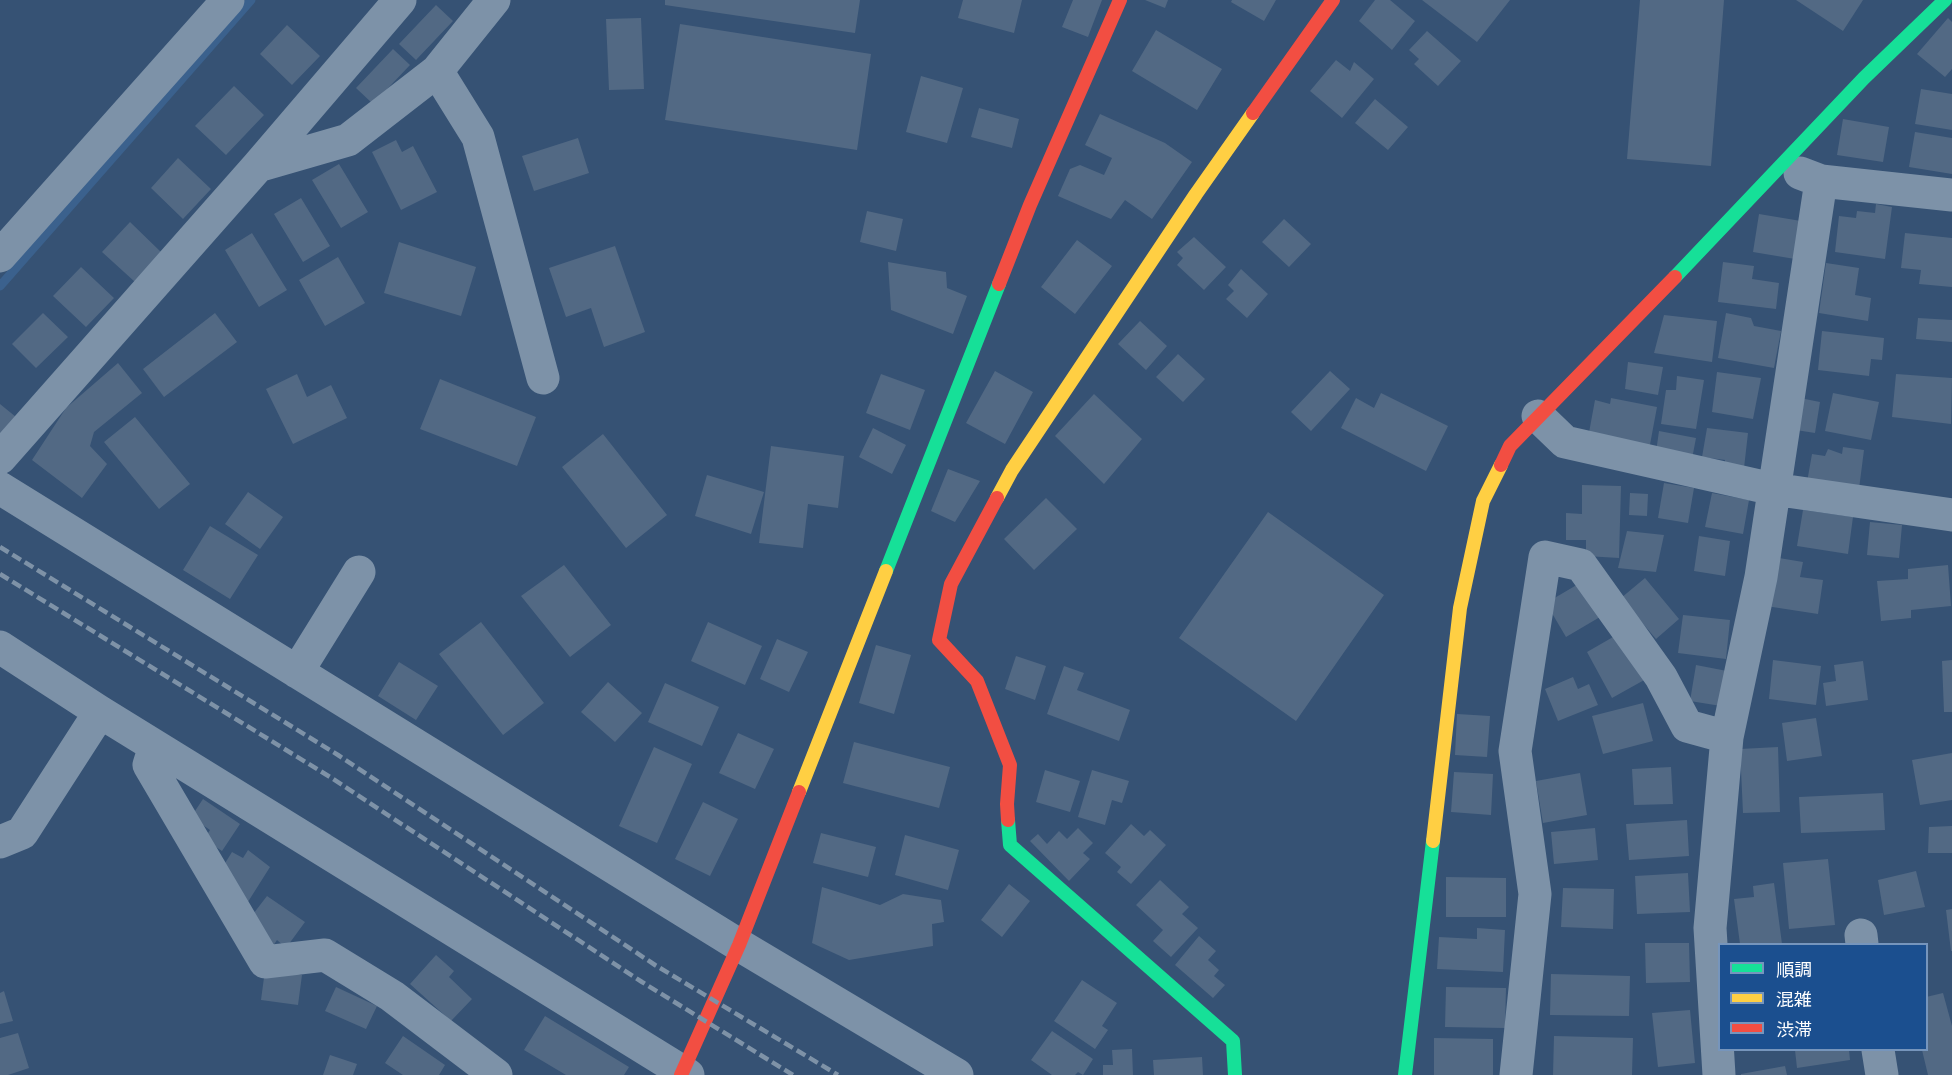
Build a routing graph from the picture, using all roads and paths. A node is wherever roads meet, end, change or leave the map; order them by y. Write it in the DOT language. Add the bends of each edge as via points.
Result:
graph roads {
  1 [pos="228,0"];
  2 [pos="400,0"];
  3 [pos="494,0"];
  4 [pos="1120,0"];
  5 [pos="1333,0"];
  6 [pos="1945,0"];
  7 [pos="436,70"];
  8 [pos="258,166"];
  9 [pos="1781,166"];
  10 [pos="1821,181"];
  11 [pos="1952,195"];
  12 [pos="0,256"];
  13 [pos="543,378"];
  14 [pos="1538,416"];
  15 [pos="0,458"];
  16 [pos="0,488"];
  17 [pos="1773,489"];
  18 [pos="1952,515"];
  19 [pos="359,572"];
  20 [pos="0,647"];
  21 [pos="297,672"];
  22 [pos="100,712"];
  23 [pos="1727,737"];
  24 [pos="155,746"];
  25 [pos="0,842"];
  26 [pos="740,945"];
  27 [pos="1878,1051"];
  28 [pos="684,1074"];
  29 [pos="496,1075"];
  30 [pos="957,1075"];
  31 [pos="1235,1075"];
  32 [pos="1405,1075"];
  33 [pos="1516,1075"];
  34 [pos="1719,1075"];
  35 [pos="1882,1075"];
  1 -- 12 [label="street"];
  2 -- 8 [label="street"];
  3 -- 7 [label="street"];
  4 -- 26 [label="street" via="1030,205"];
  5 -- 31 [label="street" via="1196,194 1011,470 951,584 939,640 977,681 1010,765 1010,845 1233,1041"];
  6 -- 9 [label="street"];
  7 -- 8 [label="street" via="348,140"];
  7 -- 13 [label="street" via="478,137"];
  8 -- 15 [label="street"];
  9 -- 10 [label="street"];
  9 -- 14 [label="street"];
  10 -- 11 [label="street"];
  10 -- 17 [label="street"];
  14 -- 17 [label="street" via="1565,442"];
  14 -- 32 [label="street" via="1510,446 1483,501 1460,609"];
  16 -- 21 [label="street"];
  17 -- 18 [label="street"];
  17 -- 23 [label="street" via="1761,577"];
  19 -- 21 [label="street"];
  20 -- 22 [label="street"];
  21 -- 26 [label="street"];
  22 -- 24 [label="street"];
  22 -- 25 [label="street" via="22,833"];
  23 -- 33 [label="street" via="1687,726 1661,677 1581,565 1545,557 1515,752 1534,894"];
  23 -- 34 [label="street" via="1710,928"];
  24 -- 28 [label="street"];
  24 -- 29 [label="street" via="149,765 265,962 325,955 392,996"];
  26 -- 28 [label="street"];
  26 -- 30 [label="street"];
  27 -- 35 [label="street"];
}
